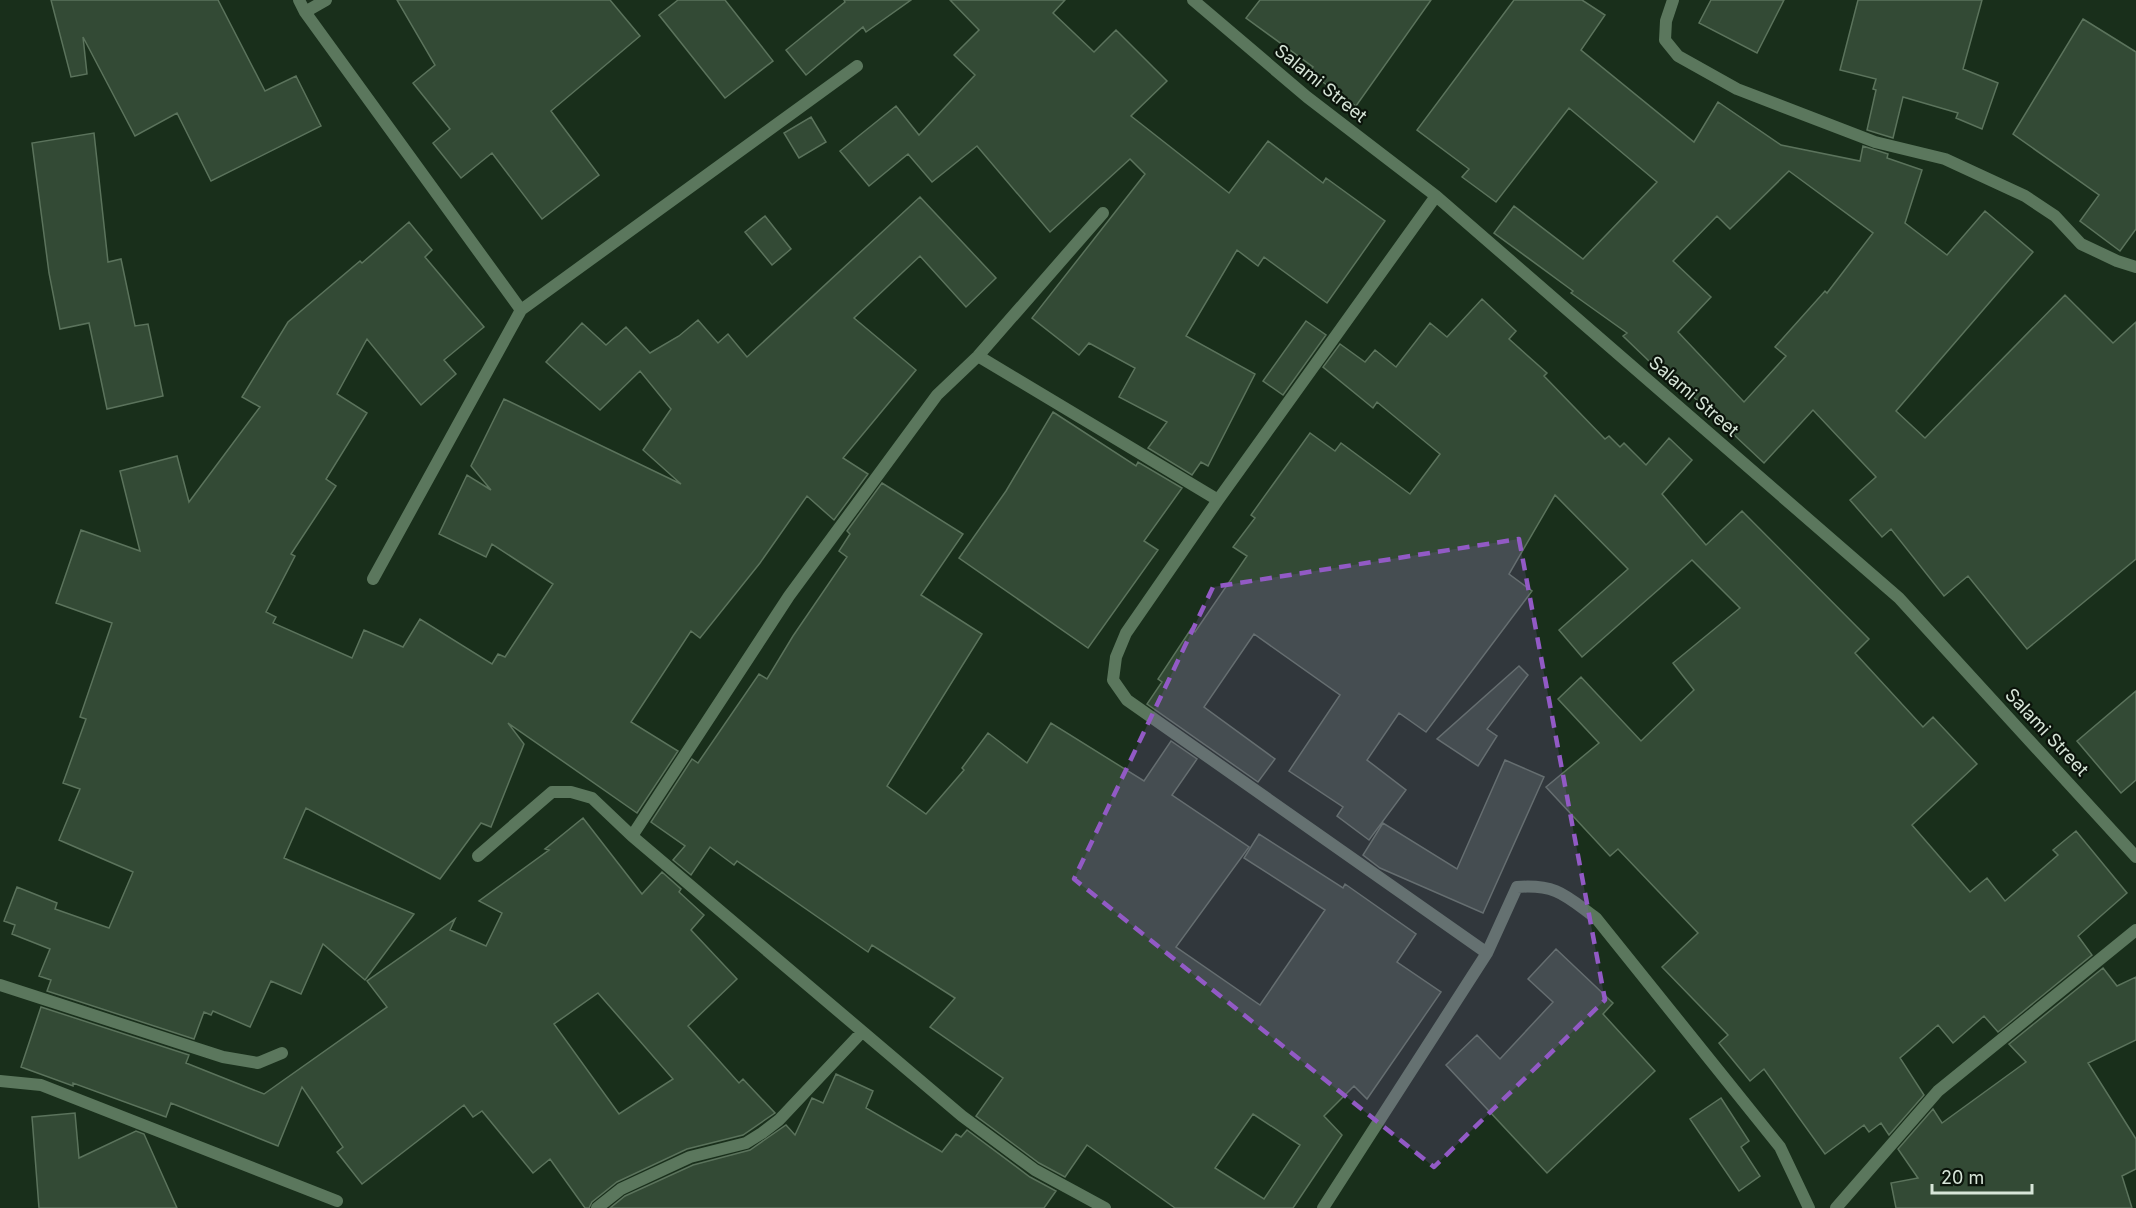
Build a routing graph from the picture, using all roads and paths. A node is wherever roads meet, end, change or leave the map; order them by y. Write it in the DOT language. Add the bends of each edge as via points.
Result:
graph roads {
  1 [pos="299,0"];
  2 [pos="326,0"];
  3 [pos="1193,0"];
  4 [pos="1673,0"];
  5 [pos="305,12"];
  6 [pos="857,66"];
  7 [pos="1436,196"];
  8 [pos="1103,213"];
  9 [pos="2136,267"];
  10 [pos="521,310"];
  11 [pos="978,356"];
  12 [pos="1218,500"];
  13 [pos="373,579"];
  14 [pos="632,836"];
  15 [pos="2132,843"];
  16 [pos="478,856"];
  17 [pos="2136,857"];
  18 [pos="2136,930"];
  19 [pos="1487,953"];
  20 [pos="0,984"];
  21 [pos="862,1032"];
  22 [pos="282,1053"];
  23 [pos="0,1081"];
  24 [pos="338,1202"];
  25 [pos="597,1208"];
  26 [pos="1105,1208"];
  27 [pos="1323,1208"];
  28 [pos="1809,1208"];
  29 [pos="1836,1208"];
  1 -- 5 [label="street"];
  2 -- 5 [label="street"];
  3 -- 7 [label="street, Salami Street" via="1307,97"];
  4 -- 9 [label="street" via="1665,40 1678,56 1737,89 1875,142 1945,159 1995,182 2055,216 2081,244"];
  5 -- 10 [label="street"];
  6 -- 10 [label="street"];
  7 -- 12 [label="street"];
  7 -- 15 [label="street, Salami Street" via="1899,598"];
  8 -- 11 [label="street"];
  10 -- 13 [label="street"];
  11 -- 12 [label="street"];
  11 -- 14 [label="street" via="937,394 796,586"];
  12 -- 19 [label="street" via="1126,633 1116,657 1113,680 1127,700"];
  14 -- 16 [label="street" via="592,798 552,792"];
  14 -- 21 [label="street"];
  15 -- 17 [label="street, Salami Street"];
  18 -- 29 [label="street" via="1938,1091"];
  19 -- 27 [label="street"];
  19 -- 28 [label="street" via="1517,887 1540,885 1563,893 1596,918 1780,1147"];
  20 -- 22 [label="street" via="223,1058 258,1063"];
  21 -- 25 [label="street" via="762,1133 746,1143 690,1157 621,1189"];
  21 -- 26 [label="street" via="962,1116 1035,1170"];
  23 -- 24 [label="street" via="41,1085"];
}
